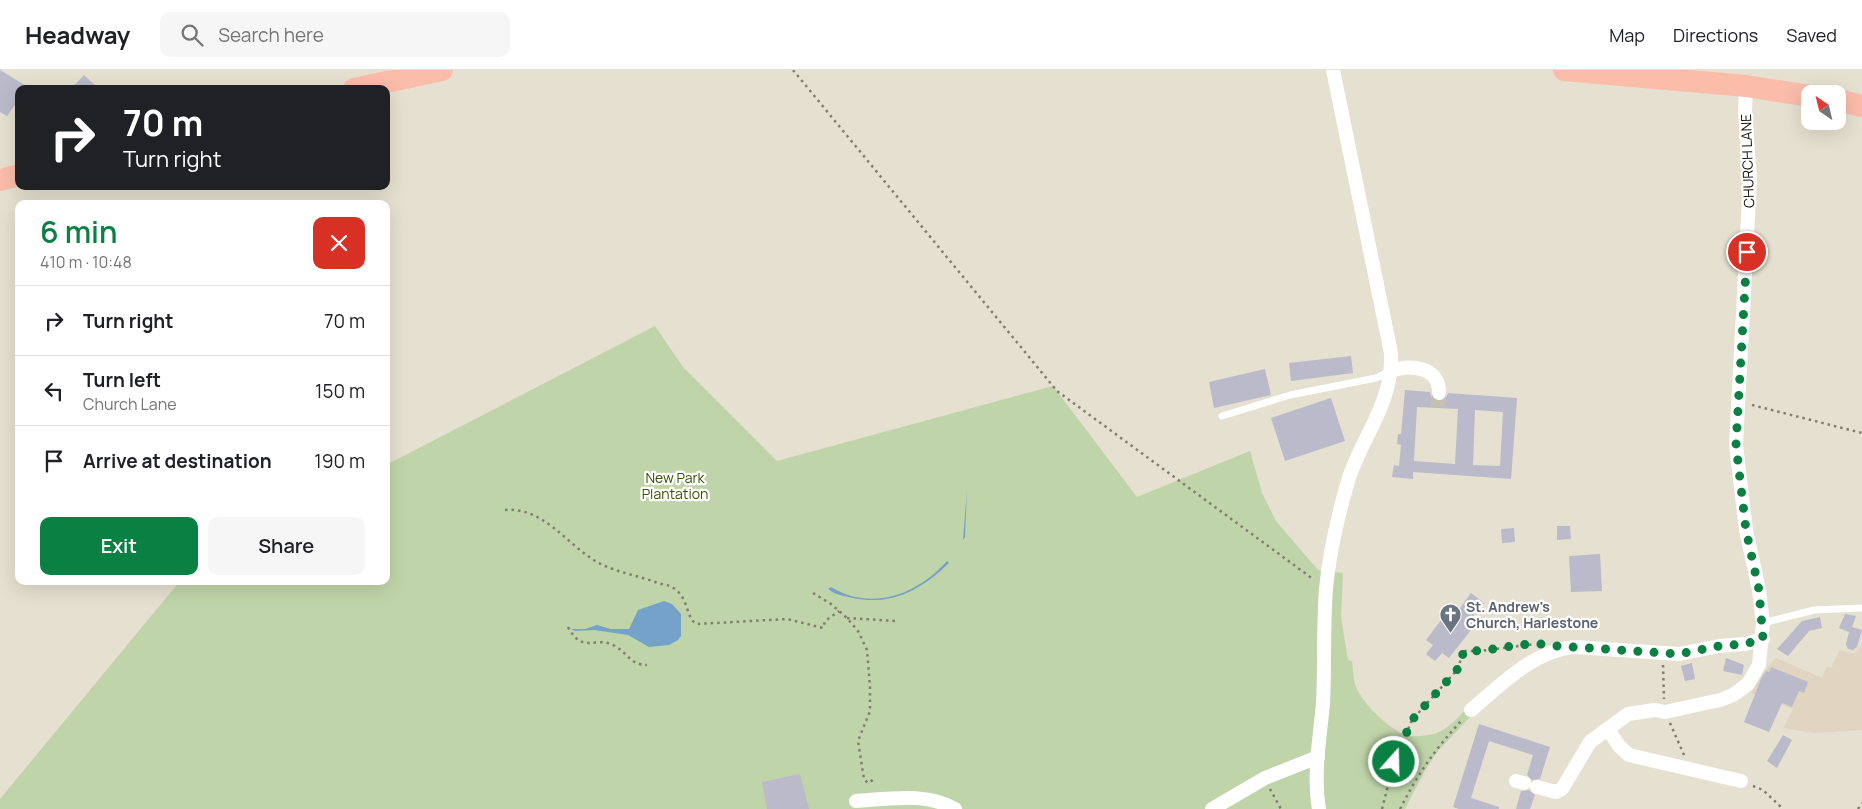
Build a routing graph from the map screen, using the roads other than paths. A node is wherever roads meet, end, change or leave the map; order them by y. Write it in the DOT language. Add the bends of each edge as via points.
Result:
graph roads {
  1 [pos="442,70"];
  2 [pos="1333,70"];
  3 [pos="1564,70"];
  4 [pos="373,85"];
  5 [pos="1746,86"];
  6 [pos="1801,95"];
  7 [pos="1846,102"];
  8 [pos="1862,106"];
  9 [pos="15,176"];
  10 [pos="0,180"];
  11 [pos="1392,371"];
  12 [pos="1439,393"];
  13 [pos="1222,416"];
  14 [pos="1862,608"];
  15 [pos="1763,623"];
  16 [pos="1763,639"];
  17 [pos="1471,710"];
  18 [pos="1608,730"];
  19 [pos="1318,757"];
  20 [pos="1741,781"];
  21 [pos="1526,784"];
  22 [pos="856,801"];
  23 [pos="955,809"];
  24 [pos="1212,809"];
  25 [pos="1319,809"];
  1 -- 4 [label="main road"];
  2 -- 11 [label="street"];
  3 -- 5 [label="main road"];
  5 -- 6 [label="main road"];
  5 -- 15 [label="street, CHURCH LANE" via="1750,179 1737,469"];
  7 -- 8 [label="main road"];
  9 -- 10 [label="main road"];
  11 -- 12 [label="street" via="1408,367 1432,374 1438,380"];
  11 -- 13 [label="lane" via="1376,378 1290,395"];
  11 -- 19 [label="street" via="1384,401 1349,479 1338,523 1326,589 1326,656"];
  14 -- 15 [label="lane" via="1814,610"];
  15 -- 16 [label="street, CHURCH LANE"];
  16 -- 17 [label="street" via="1696,652 1663,654 1559,648 1510,677"];
  16 -- 18 [label="street, CHURCH LANE" via="1754,676 1740,690 1720,700 1665,712 1655,710 1628,714"];
  18 -- 20 [label="street" via="1630,755"];
  18 -- 21 [label="street, CHURCH LANE" via="1590,742 1562,789 1556,792"];
  19 -- 24 [label="street" via="1265,778"];
  19 -- 25 [label="street"];
  22 -- 23 [label="street" via="910,797"];
}
